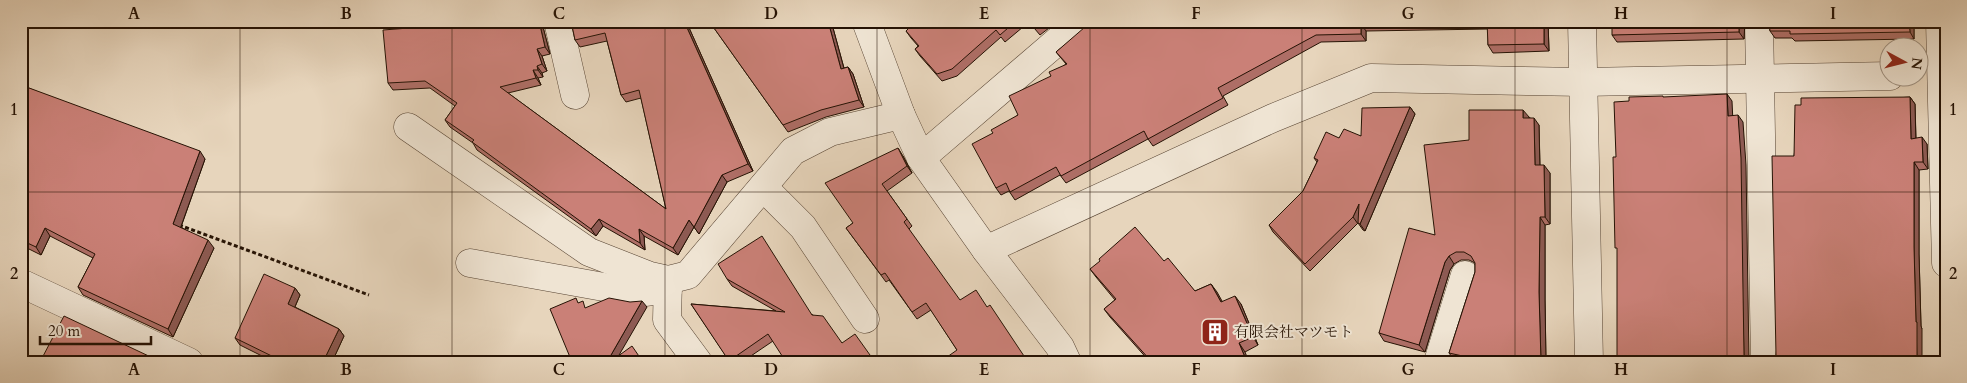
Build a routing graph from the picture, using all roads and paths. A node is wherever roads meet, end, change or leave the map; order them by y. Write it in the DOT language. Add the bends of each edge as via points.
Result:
graph roads {
  1 [pos="558,21"];
  2 [pos="866,21"];
  3 [pos="1081,21"];
  4 [pos="1582,21"];
  5 [pos="1759,21"];
  6 [pos="1940,21"];
  7 [pos="1880,76"];
  8 [pos="1936,76"];
  9 [pos="1760,79"];
  10 [pos="1583,82"];
  11 [pos="574,95"];
  12 [pos="901,115"];
  13 [pos="408,126"];
  14 [pos="921,158"];
  15 [pos="763,188"];
  16 [pos="178,225"];
  17 [pos="986,250"];
  18 [pos="470,263"];
  19 [pos="1946,263"];
  20 [pos="1465,275"];
  21 [pos="21,283"];
  22 [pos="668,285"];
  23 [pos="368,295"];
  24 [pos="865,319"];
  25 [pos="189,362"];
  26 [pos="698,362"];
  27 [pos="1067,362"];
  28 [pos="1438,362"];
  29 [pos="1589,362"];
  30 [pos="1765,362"];
  1 -- 11 [label="street"];
  2 -- 12 [label="street"];
  3 -- 14 [label="street"];
  4 -- 10 [label="street"];
  5 -- 9 [label="street"];
  6 -- 8 [label="street"];
  7 -- 9 [label="street"];
  8 -- 19 [label="street"];
  9 -- 10 [label="street"];
  9 -- 30 [label="street"];
  10 -- 17 [label="street" via="1370,78 1273,118"];
  10 -- 29 [label="street"];
  12 -- 14 [label="street"];
  12 -- 15 [label="street" via="830,132 793,151"];
  13 -- 22 [label="street" via="589,252"];
  14 -- 17 [label="street"];
  15 -- 22 [label="street" via="688,274"];
  15 -- 24 [label="street" via="803,227"];
  16 -- 23 [label="path"];
  17 -- 27 [label="street" via="1060,347"];
  18 -- 22 [label="street" via="637,293"];
  20 -- 28 [label="street"];
  21 -- 25 [label="street"];
  22 -- 26 [label="street" via="667,320"];
}
